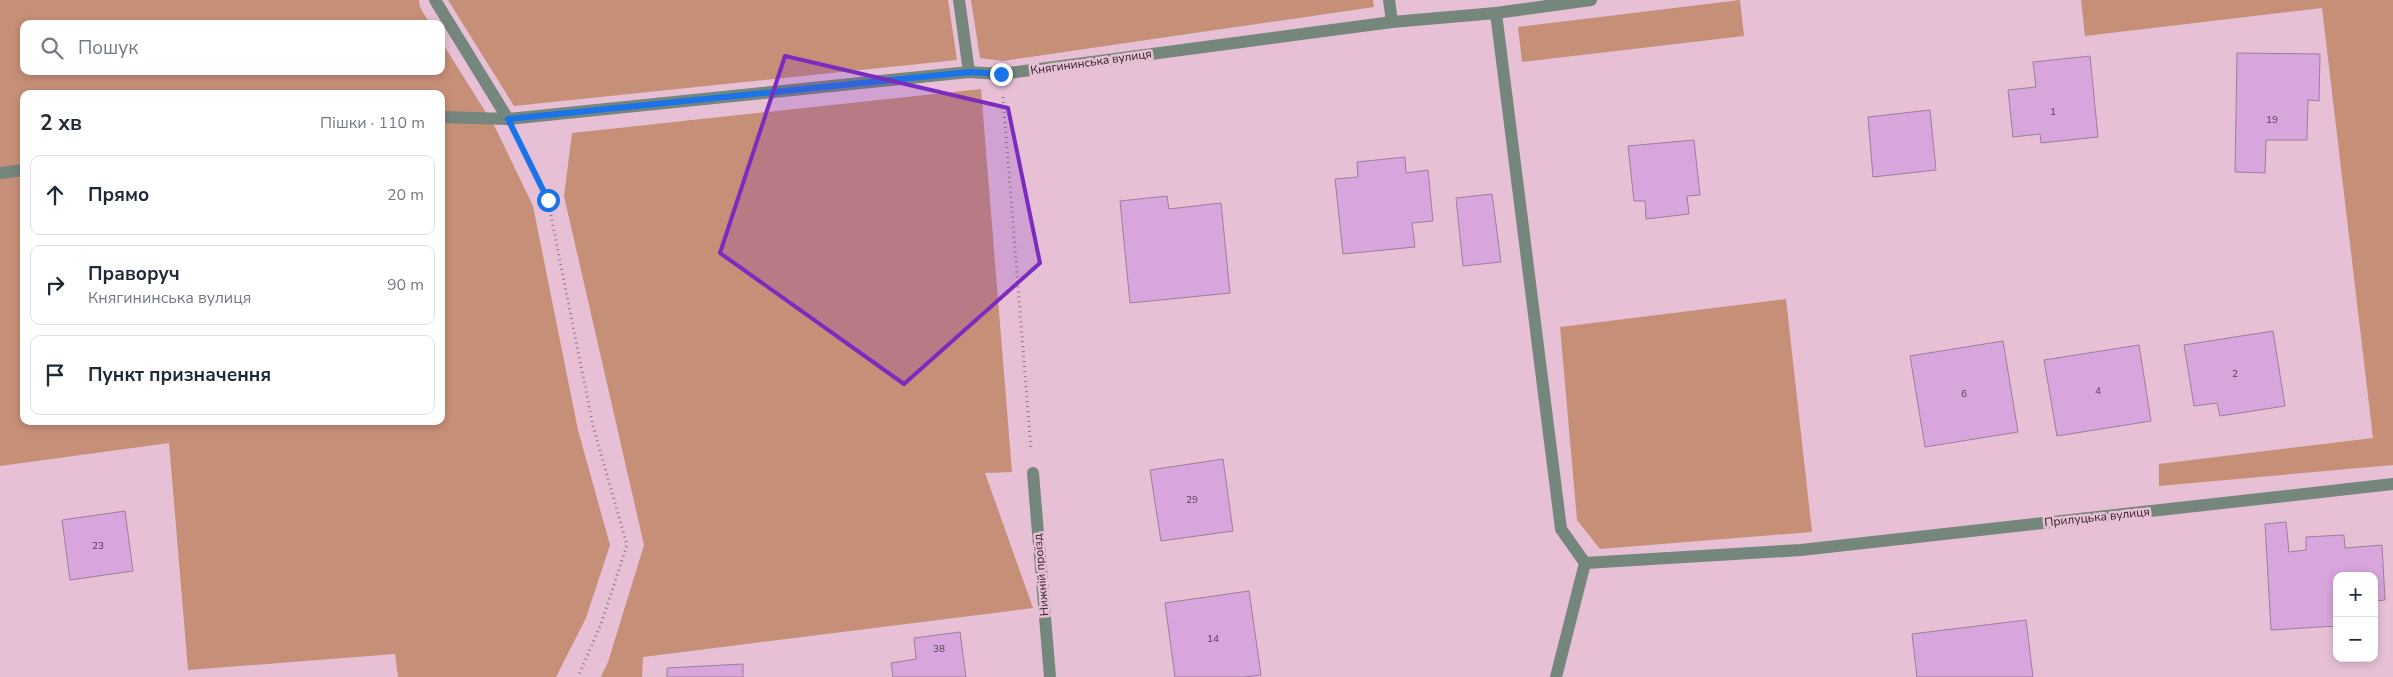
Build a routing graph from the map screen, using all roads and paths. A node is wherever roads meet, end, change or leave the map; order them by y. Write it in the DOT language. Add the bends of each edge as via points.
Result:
graph roads {
  1 [pos="435,0"];
  2 [pos="959,0"];
  3 [pos="1389,0"];
  4 [pos="1591,0"];
  5 [pos="1496,13"];
  6 [pos="1392,22"];
  7 [pos="970,72"];
  8 [pos="1001,74"];
  9 [pos="445,117"];
  10 [pos="508,119"];
  11 [pos="20,170"];
  12 [pos="0,173"];
  13 [pos="1033,473"];
  14 [pos="2393,484"];
  15 [pos="1585,563"];
  16 [pos="578,677"];
  17 [pos="1050,677"];
  18 [pos="1556,677"];
  1 -- 10 [label="street"];
  2 -- 7 [label="street"];
  3 -- 6 [label="street"];
  4 -- 5 [label="street, Княгининська вулиця"];
  5 -- 6 [label="street, Княгининська вулиця"];
  5 -- 15 [label="street" via="1562,529"];
  6 -- 8 [label="street, Княгининська вулиця"];
  7 -- 8 [label="street, Княгининська вулиця"];
  7 -- 10 [label="street, Княгининська вулиця"];
  8 -- 13 [label="path"];
  9 -- 10 [label="street, Княгининська вулиця"];
  10 -- 16 [label="path" via="548,200 593,426 627,545 601,624"];
  11 -- 12 [label="street"];
  13 -- 17 [label="street, Нижній проїзд"];
  14 -- 15 [label="street, Прилуцька вулиця" via="1801,550"];
  15 -- 18 [label="street"];
}
